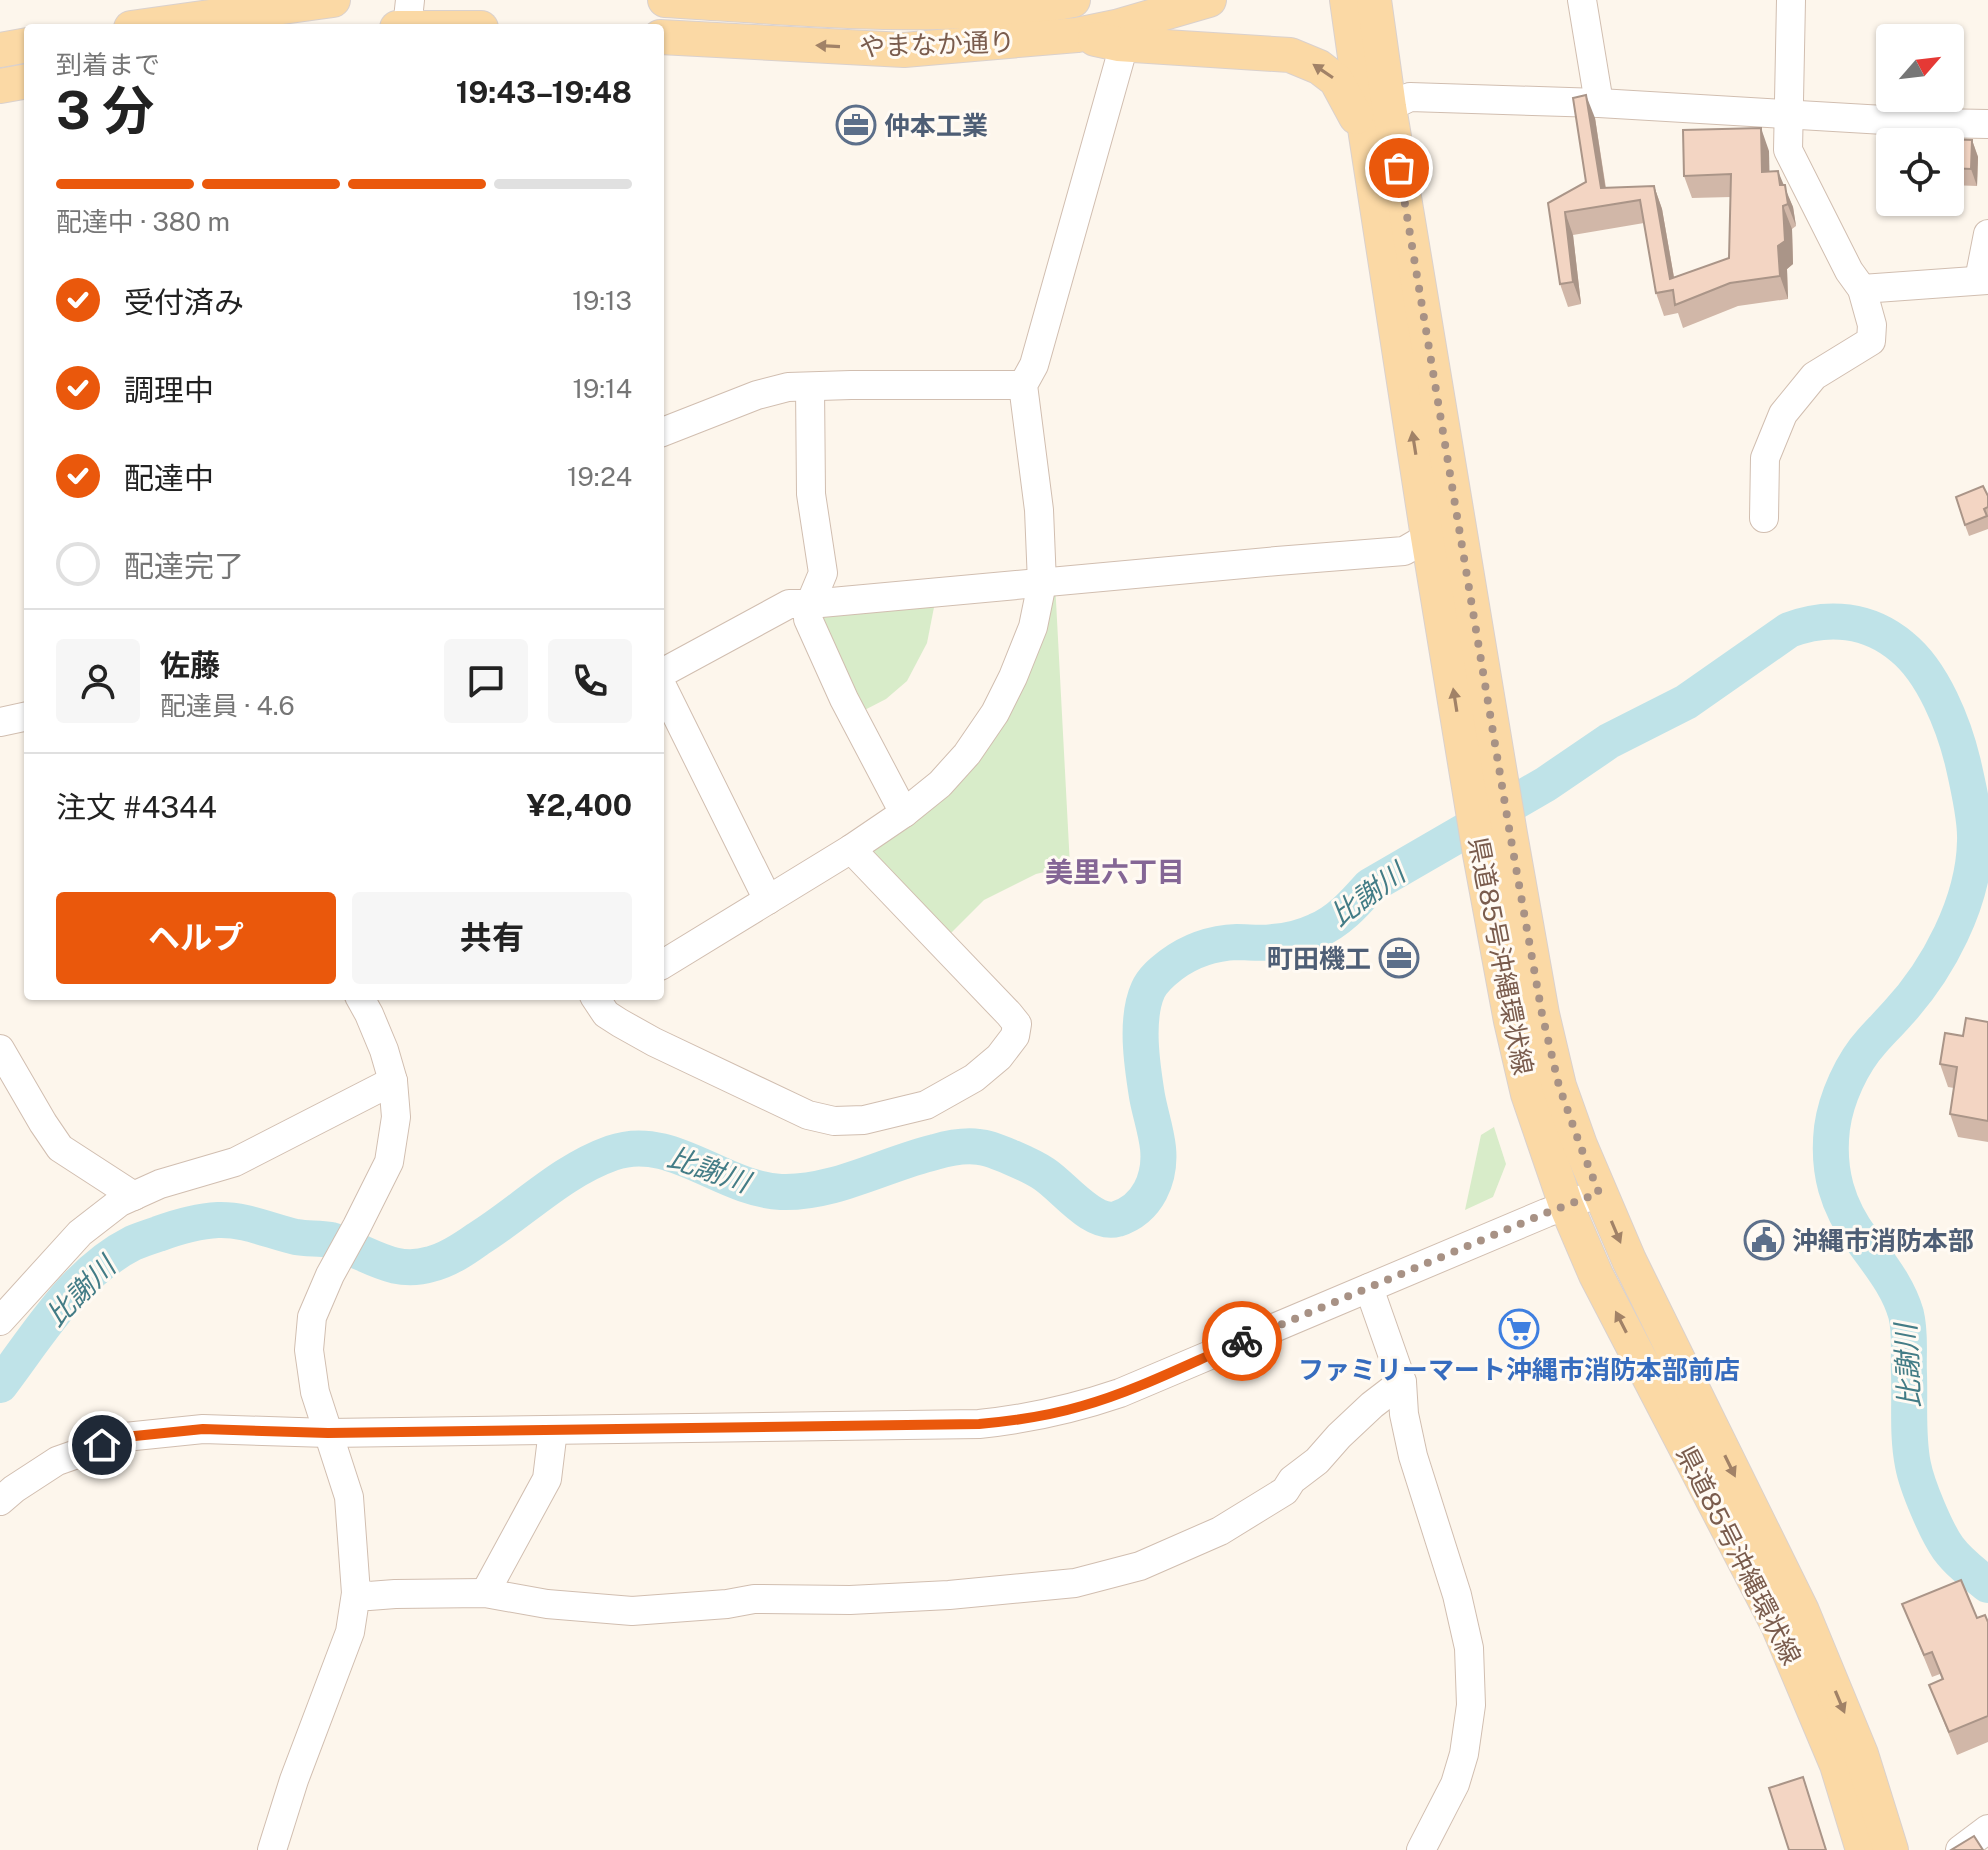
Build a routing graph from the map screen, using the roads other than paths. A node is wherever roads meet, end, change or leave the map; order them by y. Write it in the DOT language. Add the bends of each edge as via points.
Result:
graph roads {
  1 [pos="333,0"];
  2 [pos="410,0"];
  3 [pos="665,0"];
  4 [pos="1073,0"];
  5 [pos="1209,0"];
  6 [pos="1347,0"];
  7 [pos="1374,0"];
  8 [pos="1582,0"];
  9 [pos="1791,0"];
  10 [pos="160,24"];
  11 [pos="407,24"];
  12 [pos="1077,35"];
  13 [pos="664,37"];
  14 [pos="1118,44"];
  15 [pos="24,46"];
  16 [pos="0,50"];
  17 [pos="24,82"];
  18 [pos="0,86"];
  19 [pos="1599,103"];
  20 [pos="1389,107"];
  21 [pos="1787,113"];
  22 [pos="1988,124"];
  23 [pos="1366,135"];
  24 [pos="1988,234"];
  25 [pos="1983,280"];
  26 [pos="1862,289"];
  27 [pos="1023,385"];
  28 [pos="810,387"];
  29 [pos="664,431"];
  30 [pos="1764,518"];
  31 [pos="1444,535"];
  32 [pos="1042,583"];
  33 [pos="810,604"];
  34 [pos="664,672"];
  35 [pos="664,690"];
  36 [pos="24,717"];
  37 [pos="0,722"];
  38 [pos="1483,769"];
  39 [pos="904,813"];
  40 [pos="851,849"];
  41 [pos="768,900"];
  42 [pos="664,964"];
  43 [pos="361,1000"];
  44 [pos="602,1000"];
  45 [pos="0,1049"];
  46 [pos="393,1081"];
  47 [pos="1599,1193"];
  48 [pos="134,1196"];
  49 [pos="1566,1205"];
  50 [pos="1369,1288"];
  51 [pos="0,1321"];
  52 [pos="1402,1382"];
  53 [pos="553,1430"];
  54 [pos="328,1433"];
  55 [pos="0,1501"];
  56 [pos="356,1593"];
  57 [pos="485,1593"];
  58 [pos="1988,1829"];
  59 [pos="272,1850"];
  60 [pos="1421,1850"];
  61 [pos="1863,1850"];
  62 [pos="1891,1850"];
  63 [pos="1960,1850"];
  1 -- 10 [label="main road"];
  2 -- 11 [label="street"];
  3 -- 4 [label="main road, やまなか通り" via="857,12 1042,6"];
  5 -- 12 [label="main road, やまなか通り"];
  6 -- 23 [label="main road, 県道85号沖縄環状線"];
  7 -- 20 [label="main road, 県道85号沖縄環状線"];
  8 -- 19 [label="street"];
  9 -- 21 [label="street"];
  12 -- 13 [label="main road, やまなか通り, one-way" via="904,50"];
  12 -- 14 [label="main road"];
  23 -- 14 [label="main road, one-way" via="1336,80 1290,55"];
  14 -- 27 [label="street" via="1120,59 1039,350"];
  15 -- 16 [label="main road"];
  17 -- 18 [label="main road"];
  19 -- 20 [label="street" via="1410,97"];
  19 -- 21 [label="street"];
  20 -- 31 [label="main road, 県道85号沖縄環状線"];
  21 -- 22 [label="street"];
  21 -- 26 [label="street" via="1788,150"];
  31 -- 23 [label="main road, 県道85号沖縄環状線, one-way"];
  24 -- 25 [label="street"];
  25 -- 26 [label="street"];
  26 -- 30 [label="street" via="1871,341 1814,376 1783,414 1765,458"];
  27 -- 28 [label="street"];
  27 -- 32 [label="street"];
  28 -- 29 [label="street" via="757,395"];
  28 -- 33 [label="street" via="811,494 823,573"];
  31 -- 32 [label="street" via="1404,551"];
  31 -- 38 [label="main road, 県道85号沖縄環状線"];
  32 -- 33 [label="street"];
  32 -- 39 [label="street" via="1033,627 995,713 940,784"];
  33 -- 34 [label="street" via="789,604"];
  33 -- 39 [label="street" via="808,619 819,646"];
  35 -- 41 [label="street"];
  36 -- 37 [label="street"];
  38 -- 47 [label="main road, 県道85号沖縄環状線" via="1510,834 1556,1072"];
  38 -- 49 [label="main road, 県道85号沖縄環状線" via="1480,854 1511,1021 1528,1094"];
  39 -- 40 [label="street"];
  40 -- 41 [label="street"];
  40 -- 44 [label="street" via="1017,1024 999,1057 974,1078 926,1105 864,1120 834,1121 808,1115 654,1042 606,1014"];
  41 -- 42 [label="street"];
  43 -- 46 [label="street"];
  45 -- 48 [label="street" via="60,1148"];
  46 -- 48 [label="street" via="235,1162"];
  46 -- 54 [label="street" via="396,1117 389,1162 312,1317 309,1350"];
  47 -- 49 [label="street"];
  47 -- 62 [label="main road, 県道85号沖縄環状線, one-way" via="1802,1611 1861,1754"];
  48 -- 51 [label="street" via="80,1233"];
  49 -- 50 [label="street"];
  61 -- 49 [label="main road, 県道85号沖縄環状線, one-way" via="1837,1765 1778,1625 1596,1275"];
  50 -- 52 [label="street"];
  50 -- 53 [label="street" via="1120,1393 1020,1420"];
  52 -- 57 [label="street" via="1285,1491 1220,1531 1140,1566 1075,1583 850,1600 754,1599 632,1611"];
  52 -- 60 [label="street" via="1413,1456 1469,1648 1471,1705 1464,1754 1455,1784"];
  53 -- 54 [label="street"];
  53 -- 57 [label="street" via="547,1479"];
  54 -- 55 [label="street" via="203,1429 125,1437 57,1461"];
  54 -- 56 [label="street" via="349,1497"];
  56 -- 57 [label="street"];
  56 -- 59 [label="street" via="350,1632"];
  58 -- 63 [label="street"];
}
